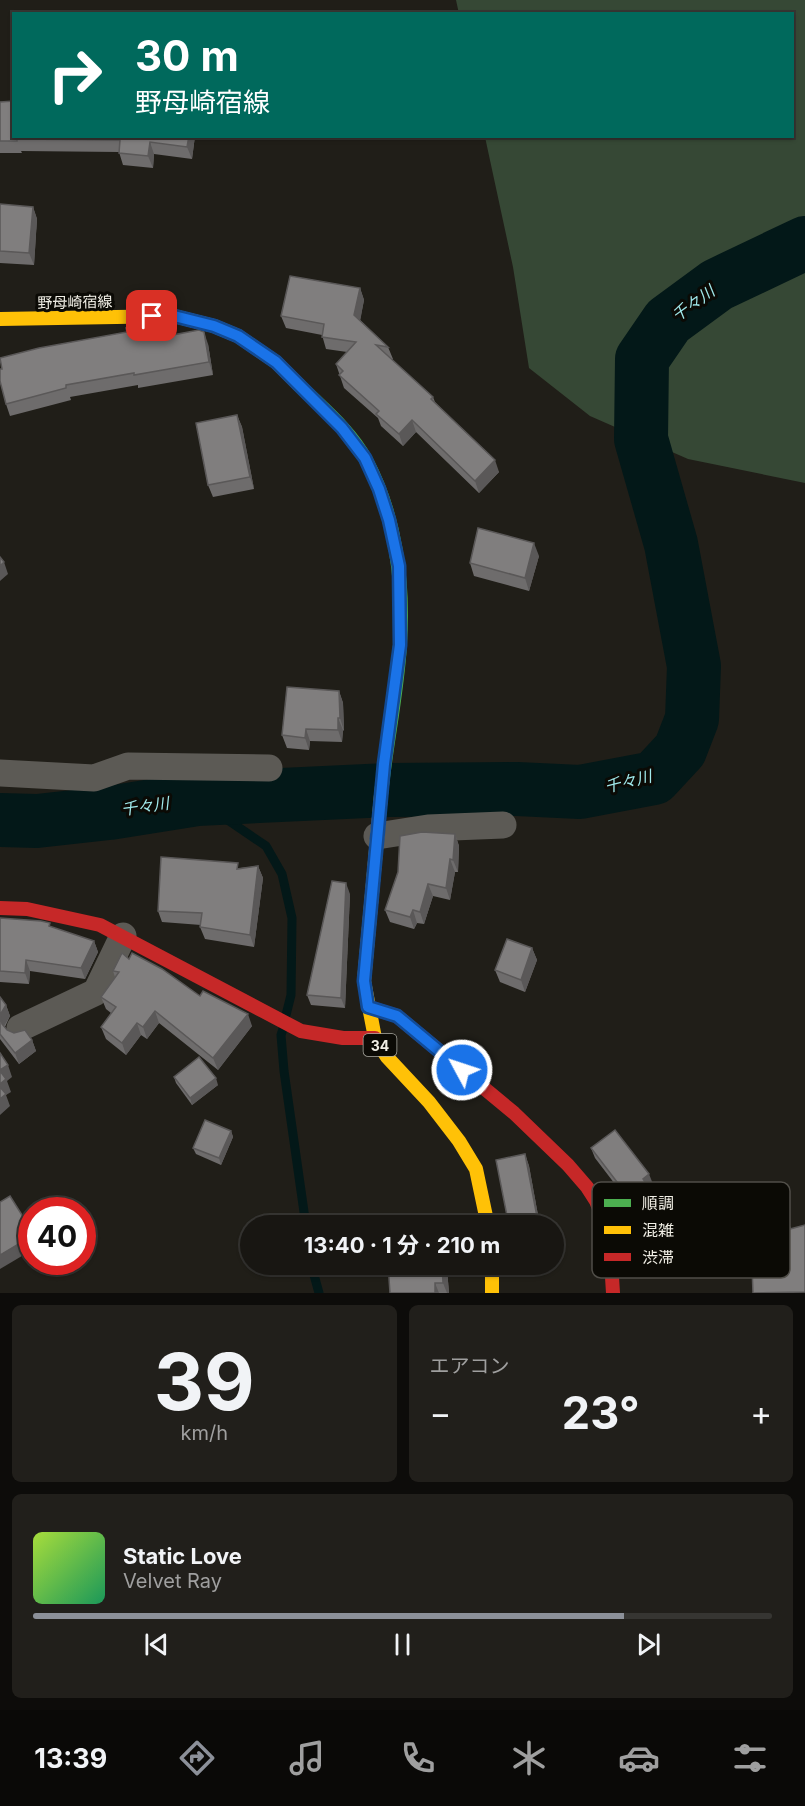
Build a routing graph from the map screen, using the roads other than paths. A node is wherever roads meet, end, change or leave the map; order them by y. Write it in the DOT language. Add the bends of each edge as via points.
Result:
graph roads {
  1 [pos="0,319"];
  2 [pos="269,768"];
  3 [pos="0,773"];
  4 [pos="502,825"];
  5 [pos="377,834"];
  6 [pos="0,908"];
  7 [pos="123,936"];
  8 [pos="368,1007"];
  9 [pos="20,1028"];
  10 [pos="375,1038"];
  11 [pos="592,1195"];
  12 [pos="486,1215"];
  13 [pos="492,1275"];
  14 [pos="612,1278"];
  15 [pos="492,1293"];
  16 [pos="613,1293"];
  1 -- 5 [label="main road, 野母崎宿線 / 34" via="174,316 214,326 238,336 276,362 342,428 365,458 389,520 399,566 400,645"];
  2 -- 3 [label="street" via="128,766 94,778"];
  4 -- 5 [label="street"];
  5 -- 8 [label="main road, 野母崎宿線 / 34" via="364,981"];
  6 -- 7 [label="main road" via="54,914 100,925"];
  7 -- 9 [label="street" via="96,992"];
  7 -- 10 [label="main road" via="301,1031 343,1038"];
  8 -- 10 [label="main road, 野母崎宿線 / 34"];
  8 -- 11 [label="main road" via="397,1016 514,1113"];
  10 -- 12 [label="main road, 野母崎宿線 / 34" via="459,1141 476,1169"];
  13 -- 15 [label="main road"];
  14 -- 16 [label="main road"];
}
